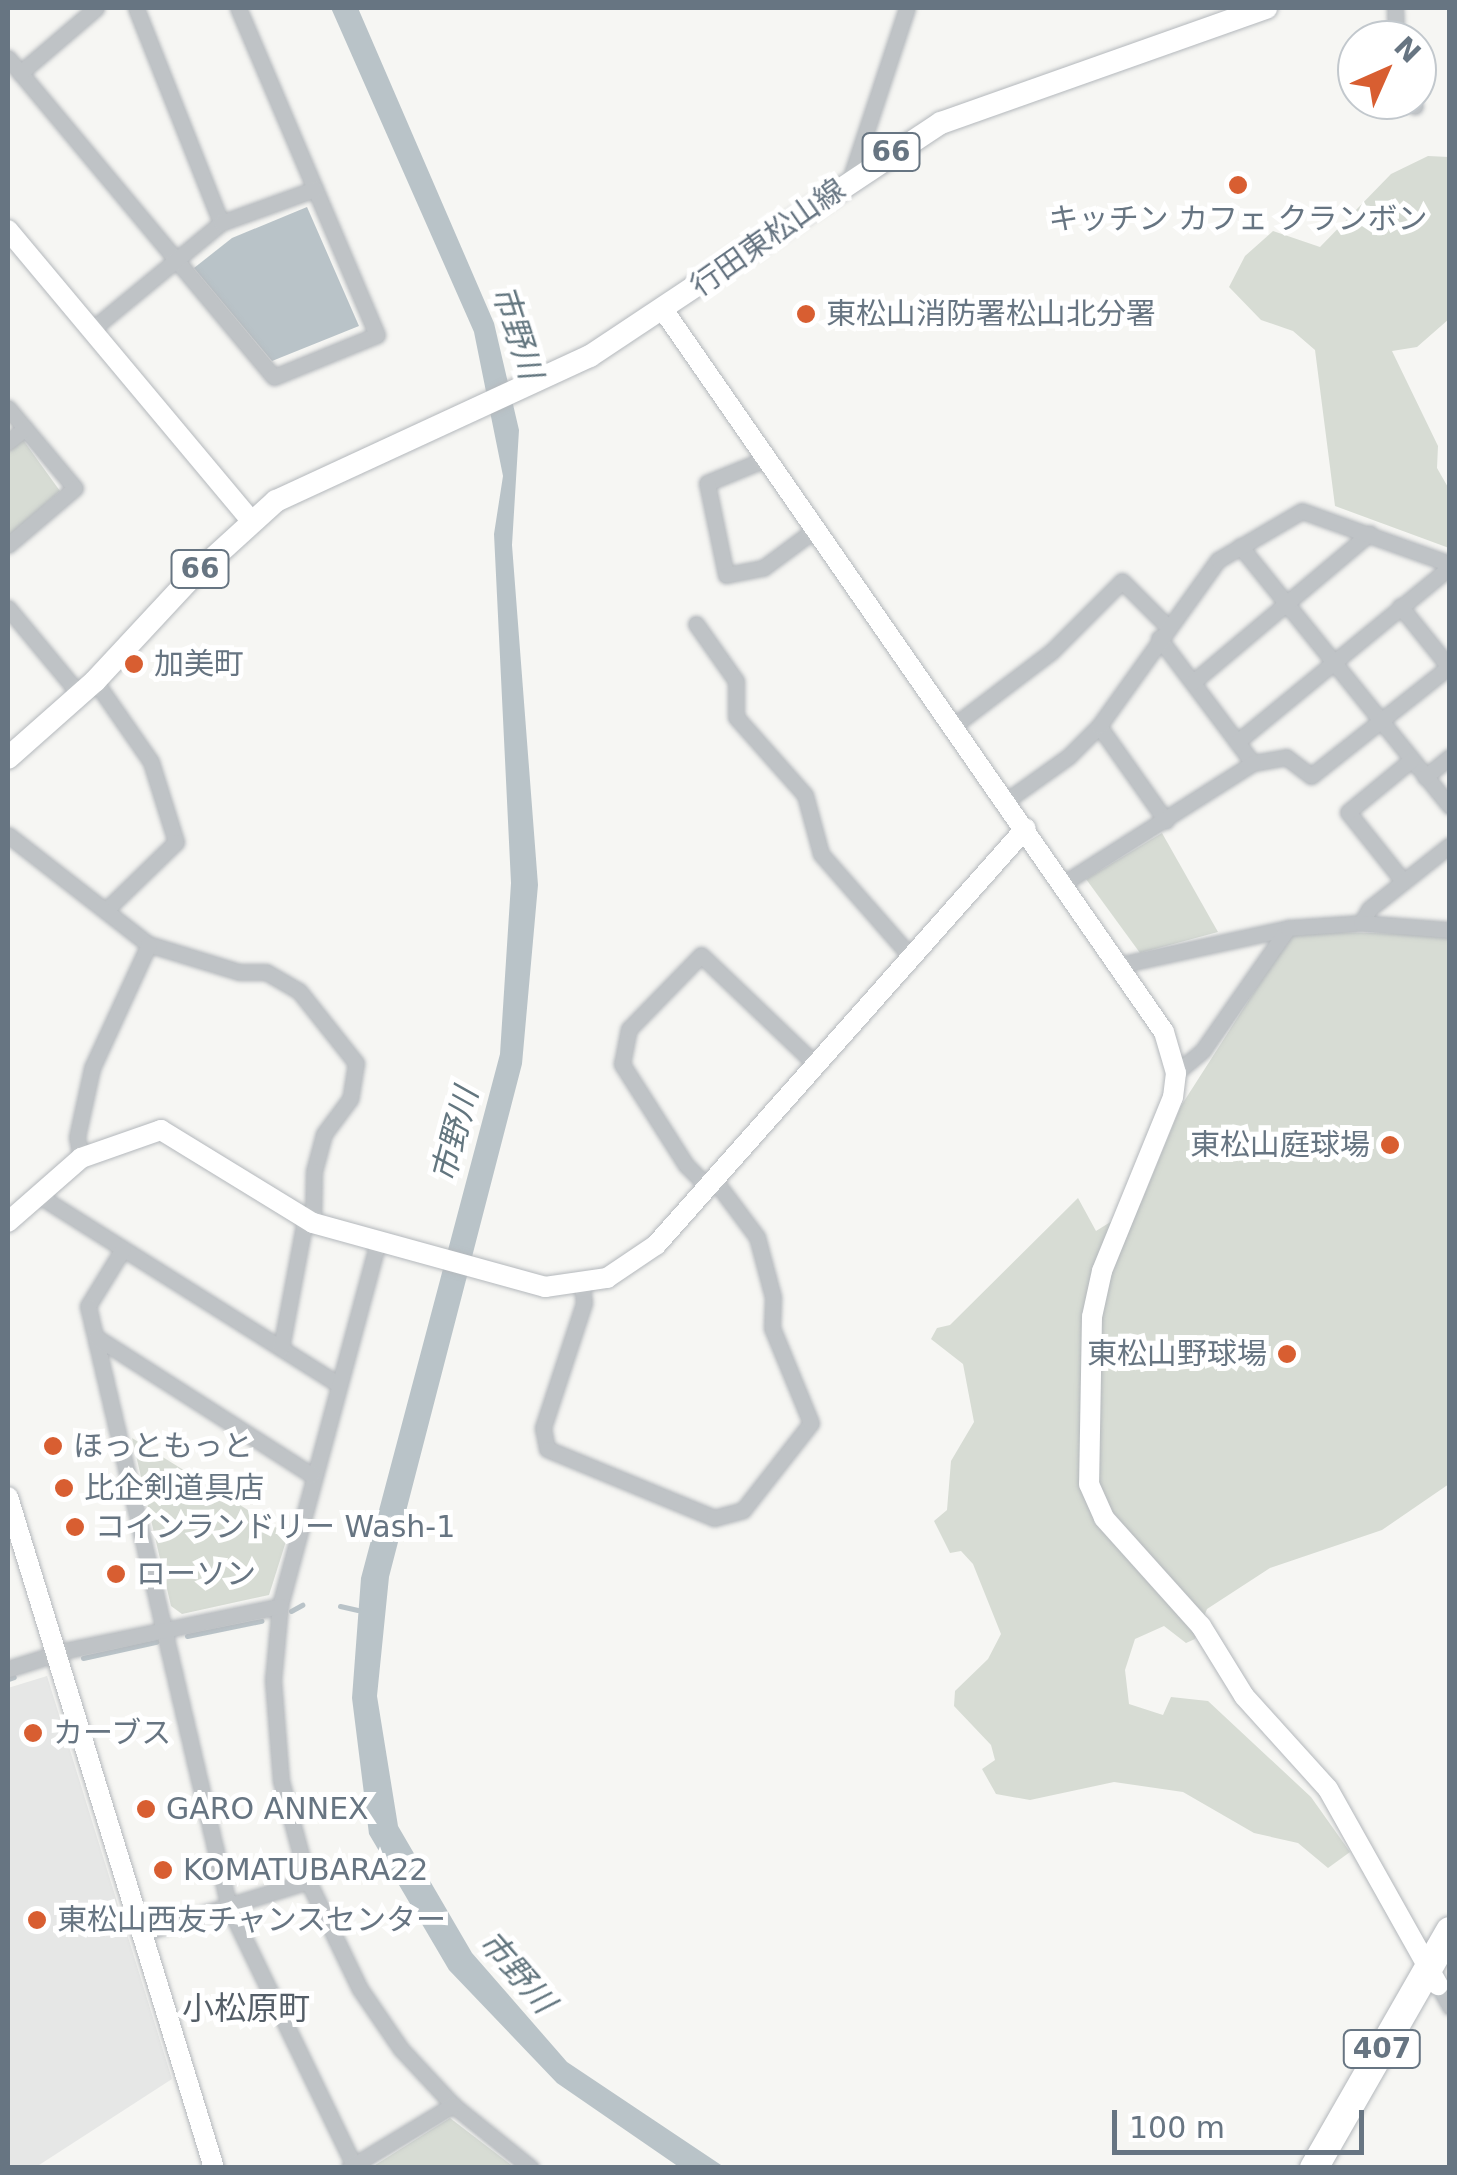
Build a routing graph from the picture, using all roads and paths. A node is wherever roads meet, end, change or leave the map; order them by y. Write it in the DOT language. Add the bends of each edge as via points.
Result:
graph roads {
  1 [pos="96,8"];
  2 [pos="136,8"];
  3 [pos="238,8"];
  4 [pos="906,8"];
  5 [pos="1266,8"];
  6 [pos="8,58"];
  7 [pos="20,73"];
  8 [pos="850,180"];
  9 [pos="315,189"];
  10 [pos="221,223"];
  11 [pos="8,230"];
  12 [pos="176,261"];
  13 [pos="664,311"];
  14 [pos="90,331"];
  15 [pos="8,408"];
  16 [pos="25,428"];
  17 [pos="8,442"];
  18 [pos="768,458"];
  19 [pos="251,521"];
  20 [pos="817,528"];
  21 [pos="1370,532"];
  22 [pos="8,545"];
  23 [pos="1240,546"];
  24 [pos="1450,565"];
  25 [pos="1287,606"];
  26 [pos="1400,606"];
  27 [pos="8,608"];
  28 [pos="696,624"];
  29 [pos="1163,632"];
  30 [pos="1333,662"];
  31 [pos="1447,674"];
  32 [pos="1193,682"];
  33 [pos="88,688"];
  34 [pos="1378,720"];
  35 [pos="956,724"];
  36 [pos="1100,726"];
  37 [pos="1237,742"];
  38 [pos="8,758"];
  39 [pos="1450,758"];
  40 [pos="1411,760"];
  41 [pos="1253,763"];
  42 [pos="1426,777"];
  43 [pos="1006,801"];
  44 [pos="1450,806"];
  45 [pos="1166,820"];
  46 [pos="1026,828"];
  47 [pos="8,835"];
  48 [pos="1450,845"];
  49 [pos="1403,881"];
  50 [pos="1064,883"];
  51 [pos="106,909"];
  52 [pos="1362,923"];
  53 [pos="1288,928"];
  54 [pos="1450,930"];
  55 [pos="149,944"];
  56 [pos="912,958"];
  57 [pos="1119,965"];
  58 [pos="816,1064"];
  59 [pos="1176,1073"];
  60 [pos="81,1158"];
  61 [pos="710,1182"];
  62 [pos="41,1196"];
  63 [pos="8,1222"];
  64 [pos="309,1222"];
  65 [pos="378,1242"];
  66 [pos="123,1249"];
  67 [pos="582,1286"];
  68 [pos="96,1337"];
  69 [pos="281,1348"];
  70 [pos="338,1384"];
  71 [pos="312,1475"];
  72 [pos="8,1498"];
  73 [pos="280,1606"];
  74 [pos="168,1628"];
  75 [pos="56,1655"];
  76 [pos="8,1670"];
  77 [pos="308,1881"];
  78 [pos="229,1908"];
  79 [pos="1450,1931"];
  80 [pos="142,1932"];
  81 [pos="1442,1981"];
  82 [pos="453,2105"];
  83 [pos="352,2167"];
  84 [pos="214,2168"];
  85 [pos="531,2168"];
  86 [pos="1314,2168"];
  87 [pos="1333,2168"];
  1 -- 7 [label="street"];
  2 -- 10 [label="street"];
  3 -- 9 [label="street"];
  4 -- 8 [label="street"];
  5 -- 8 [label="main road, 行田東松山線 / 66" via="1176,44 972,108"];
  6 -- 7 [label="street"];
  7 -- 12 [label="street"];
  8 -- 13 [label="main road, 行田東松山線 / 66"];
  9 -- 10 [label="street"];
  9 -- 12 [label="street" via="377,336 274,377"];
  10 -- 12 [label="street"];
  11 -- 14 [label="street"];
  12 -- 14 [label="street"];
  13 -- 18 [label="street"];
  13 -- 19 [label="main road, 行田東松山線 / 66" via="554,374 276,501"];
  14 -- 19 [label="street"];
  15 -- 16 [label="street"];
  16 -- 17 [label="street"];
  16 -- 22 [label="street" via="75,488"];
  18 -- 20 [label="street"];
  18 -- 20 [label="street" via="707,483 726,576 763,568"];
  19 -- 33 [label="main road, 66"];
  20 -- 35 [label="street"];
  21 -- 23 [label="street" via="1302,511"];
  21 -- 24 [label="street"];
  21 -- 25 [label="street"];
  23 -- 25 [label="street"];
  23 -- 29 [label="street" via="1218,560"];
  24 -- 26 [label="street"];
  25 -- 30 [label="street"];
  25 -- 32 [label="street"];
  26 -- 30 [label="street"];
  26 -- 31 [label="street"];
  27 -- 33 [label="street"];
  28 -- 56 [label="street" via="736,681 736,717 805,795 820,854"];
  29 -- 32 [label="street"];
  29 -- 35 [label="street" via="1122,581 1050,652"];
  29 -- 36 [label="street"];
  30 -- 34 [label="street"];
  30 -- 37 [label="street"];
  31 -- 34 [label="street"];
  32 -- 37 [label="street"];
  33 -- 38 [label="main road, 66"];
  33 -- 51 [label="street" via="151,762 176,842"];
  34 -- 40 [label="street"];
  34 -- 41 [label="street" via="1311,776 1286,757"];
  35 -- 43 [label="street"];
  36 -- 43 [label="street"];
  36 -- 45 [label="street"];
  37 -- 41 [label="street"];
  39 -- 42 [label="street"];
  40 -- 42 [label="street"];
  40 -- 49 [label="street" via="1348,812"];
  41 -- 45 [label="street"];
  42 -- 44 [label="street"];
  43 -- 46 [label="street"];
  45 -- 50 [label="street"];
  46 -- 50 [label="street"];
  46 -- 56 [label="street"];
  47 -- 51 [label="street"];
  48 -- 49 [label="street"];
  49 -- 52 [label="street"];
  50 -- 57 [label="street"];
  51 -- 55 [label="street"];
  52 -- 53 [label="street"];
  52 -- 54 [label="street"];
  53 -- 57 [label="street"];
  53 -- 59 [label="street" via="1203,1050"];
  55 -- 60 [label="street" via="92,1068 78,1138"];
  55 -- 64 [label="street" via="239,972 266,972 298,991 356,1063 350,1099 324,1134"];
  56 -- 58 [label="street"];
  57 -- 59 [label="street" via="1164,1032"];
  58 -- 61 [label="street"];
  58 -- 61 [label="street" via="701,955 629,1029 622,1064 686,1165"];
  59 -- 81 [label="street" via="1148,1166 1098,1288 1089,1484 1104,1518 1201,1626 1244,1696 1328,1788"];
  60 -- 62 [label="street"];
  60 -- 64 [label="street" via="161,1130"];
  61 -- 67 [label="street" via="642,1258"];
  61 -- 67 [label="street" via="757,1237 772,1297 772,1328 811,1423 743,1510 714,1518 547,1450 543,1428 584,1303"];
  62 -- 63 [label="street"];
  62 -- 66 [label="street"];
  64 -- 65 [label="street"];
  64 -- 69 [label="street"];
  65 -- 67 [label="street" via="518,1280"];
  65 -- 70 [label="street"];
  66 -- 68 [label="street" via="88,1306"];
  66 -- 69 [label="street"];
  68 -- 71 [label="street"];
  68 -- 74 [label="street"];
  69 -- 70 [label="street"];
  70 -- 71 [label="street"];
  71 -- 73 [label="street"];
  72 -- 75 [label="street"];
  73 -- 74 [label="street"];
  73 -- 77 [label="street" via="275,1732 292,1832"];
  74 -- 75 [label="street"];
  74 -- 78 [label="street"];
  75 -- 76 [label="street"];
  75 -- 80 [label="street"];
  77 -- 78 [label="street"];
  77 -- 82 [label="street" via="360,1989"];
  78 -- 80 [label="street"];
  78 -- 83 [label="street"];
  79 -- 81 [label="highway, 407"];
  80 -- 84 [label="street"];
  81 -- 86 [label="highway, 407"];
  81 -- 87 [label="highway, 407"];
  82 -- 83 [label="street"];
  82 -- 85 [label="street"];
}
